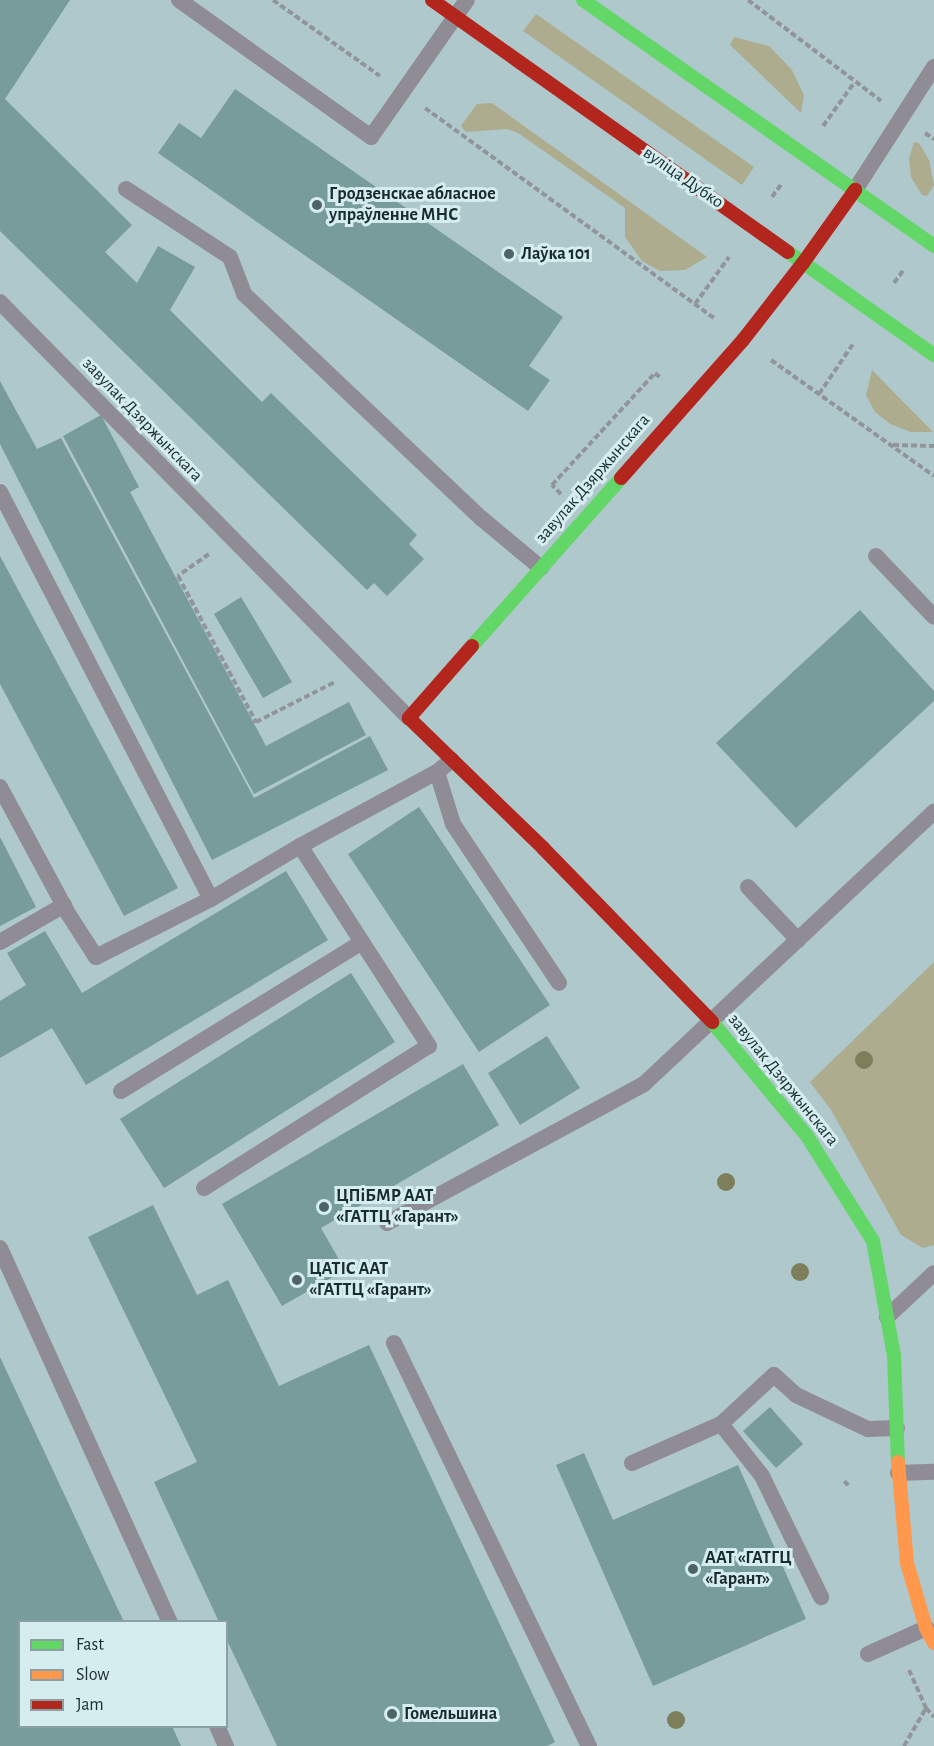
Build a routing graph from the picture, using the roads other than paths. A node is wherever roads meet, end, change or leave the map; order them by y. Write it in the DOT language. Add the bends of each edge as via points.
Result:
graph roads {
  1 [pos="179,0"];
  2 [pos="432,0"];
  3 [pos="467,0"];
  4 [pos="584,0"];
  5 [pos="455,16"];
  6 [pos="934,66"];
  7 [pos="126,189"];
  8 [pos="855,190"];
  9 [pos="934,246"];
  10 [pos="802,263"];
  11 [pos="0,302"];
  12 [pos="934,355"];
  13 [pos="0,492"];
  14 [pos="876,556"];
  15 [pos="541,568"];
  16 [pos="934,617"];
  17 [pos="409,718"];
  18 [pos="452,760"];
  19 [pos="437,772"];
  20 [pos="0,787"];
  21 [pos="934,812"];
  22 [pos="300,846"];
  23 [pos="748,887"];
  24 [pos="211,899"];
  25 [pos="64,905"];
  26 [pos="798,940"];
  27 [pos="0,942"];
  28 [pos="362,942"];
  29 [pos="559,982"];
  30 [pos="712,1022"];
  31 [pos="121,1091"];
  32 [pos="204,1188"];
  33 [pos="387,1223"];
  34 [pos="0,1248"];
  35 [pos="934,1273"];
  36 [pos="887,1317"];
  37 [pos="394,1343"];
  38 [pos="721,1424"];
  39 [pos="897,1428"];
  40 [pos="632,1463"];
  41 [pos="934,1472"];
  42 [pos="898,1473"];
  43 [pos="822,1597"];
  44 [pos="169,1620"];
  45 [pos="930,1636"];
  46 [pos="868,1654"];
  47 [pos="218,1728"];
  48 [pos="226,1746"];
  49 [pos="589,1746"];
  1 -- 5 [label="lane" via="371,137"];
  2 -- 5 [label="street, вуліца Дубко"];
  3 -- 5 [label="lane"];
  4 -- 8 [label="street"];
  5 -- 10 [label="street, вуліца Дубко"];
  6 -- 8 [label="lane"];
  7 -- 15 [label="lane" via="230,257 244,294 481,518"];
  8 -- 9 [label="street"];
  8 -- 10 [label="street, завулак Дзяржынскага"];
  10 -- 12 [label="street, вуліца Дубко"];
  10 -- 15 [label="street, завулак Дзяржынскага" via="742,340"];
  11 -- 17 [label="lane, завулак Дзяржынскага"];
  13 -- 24 [label="lane"];
  14 -- 16 [label="lane"];
  15 -- 17 [label="street, завулак Дзяржынскага"];
  17 -- 18 [label="street, завулак Дзяржынскага"];
  18 -- 19 [label="lane"];
  18 -- 30 [label="street, завулак Дзяржынскага"];
  19 -- 22 [label="lane"];
  19 -- 29 [label="lane" via="453,824"];
  20 -- 25 [label="lane"];
  21 -- 26 [label="lane"];
  22 -- 24 [label="lane"];
  22 -- 28 [label="lane"];
  23 -- 26 [label="lane"];
  24 -- 25 [label="lane" via="96,957"];
  25 -- 27 [label="lane"];
  26 -- 30 [label="lane"];
  28 -- 31 [label="lane"];
  28 -- 32 [label="lane" via="429,1046"];
  30 -- 33 [label="lane" via="644,1084"];
  30 -- 36 [label="street, завулак Дзяржынскага" via="807,1136 873,1241"];
  34 -- 44 [label="lane"];
  35 -- 36 [label="lane"];
  36 -- 39 [label="street, завулак Дзяржынскага" via="894,1355"];
  37 -- 49 [label="lane"];
  38 -- 39 [label="lane" via="774,1376 796,1395 868,1429"];
  38 -- 40 [label="lane"];
  38 -- 43 [label="lane" via="762,1476"];
  39 -- 42 [label="street, завулак Дзяржынскага"];
  41 -- 42 [label="lane"];
  42 -- 45 [label="street, завулак Дзяржынскага" via="907,1563"];
  45 -- 46 [label="lane" via="901,1640"];
  47 -- 48 [label="lane"];
}
